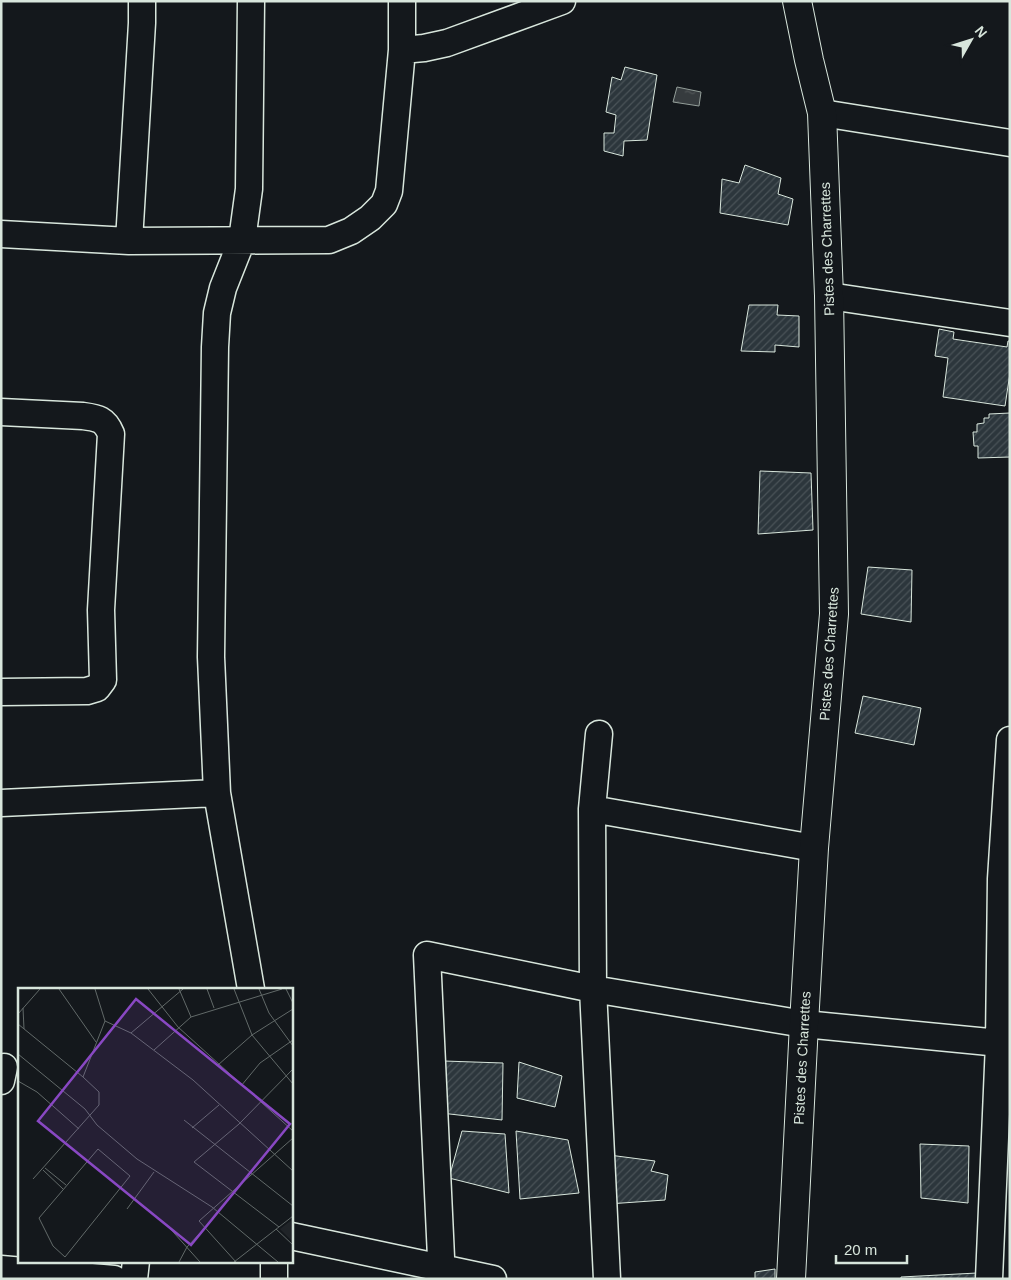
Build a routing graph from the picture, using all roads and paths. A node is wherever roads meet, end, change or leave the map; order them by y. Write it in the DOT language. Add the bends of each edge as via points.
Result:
graph roads {
  1 [pos="142,1"];
  2 [pos="251,1"];
  3 [pos="402,1"];
  4 [pos="562,1"];
  5 [pos="797,1"];
  6 [pos="402,50"];
  7 [pos="822,113"];
  8 [pos="1010,144"];
  9 [pos="1,234"];
  10 [pos="242,240"];
  11 [pos="130,242"];
  12 [pos="829,296"];
  13 [pos="1010,323"];
  14 [pos="1,412"];
  15 [pos="1,692"];
  16 [pos="599,734"];
  17 [pos="1010,740"];
  18 [pos="217,793"];
  19 [pos="1,802"];
  20 [pos="592,809"];
  21 [pos="814,848"];
  22 [pos="1005,879"];
  23 [pos="251,988"];
  24 [pos="594,989"];
  25 [pos="804,1024"];
  26 [pos="1005,1044"];
  27 [pos="292,1236"];
  28 [pos="136,1262"];
  29 [pos="274,1262"];
  30 [pos="1,1269"];
  31 [pos="442,1274"];
  32 [pos="114,1279"];
  33 [pos="134,1279"];
  34 [pos="274,1279"];
  35 [pos="493,1279"];
  36 [pos="607,1279"];
  37 [pos="791,1279"];
  38 [pos="989,1279"];
  1 -- 11 [label="street"];
  2 -- 10 [label="street" via="249,189"];
  3 -- 6 [label="street"];
  4 -- 6 [label="street" via="447,43"];
  5 -- 7 [label="main road, Pistes des Charrettes"];
  6 -- 10 [label="street" via="389,191 384,204 351,231 329,240"];
  7 -- 8 [label="street"];
  7 -- 12 [label="main road, Pistes des Charrettes"];
  9 -- 11 [label="street"];
  10 -- 11 [label="street"];
  10 -- 18 [label="street" via="223,288 217,313 215,347 211,657"];
  12 -- 13 [label="street"];
  12 -- 21 [label="main road, Pistes des Charrettes" via="834,614"];
  14 -- 15 [label="street" via="92,417 101,420 111,434 101,610 103,680 97,688 87,691"];
  16 -- 20 [label="street"];
  17 -- 22 [label="street"];
  18 -- 19 [label="street"];
  18 -- 23 [label="street"];
  20 -- 21 [label="street"];
  20 -- 24 [label="street"];
  21 -- 25 [label="main road, Pistes des Charrettes"];
  22 -- 26 [label="street"];
  24 -- 25 [label="street"];
  24 -- 31 [label="street" via="427,955"];
  24 -- 36 [label="street"];
  25 -- 26 [label="street"];
  25 -- 37 [label="main road, Pistes des Charrettes"];
  26 -- 38 [label="street"];
  27 -- 31 [label="street"];
  28 -- 33 [label="street"];
  29 -- 34 [label="street"];
  30 -- 32 [label="street"];
  31 -- 35 [label="street"];
}
